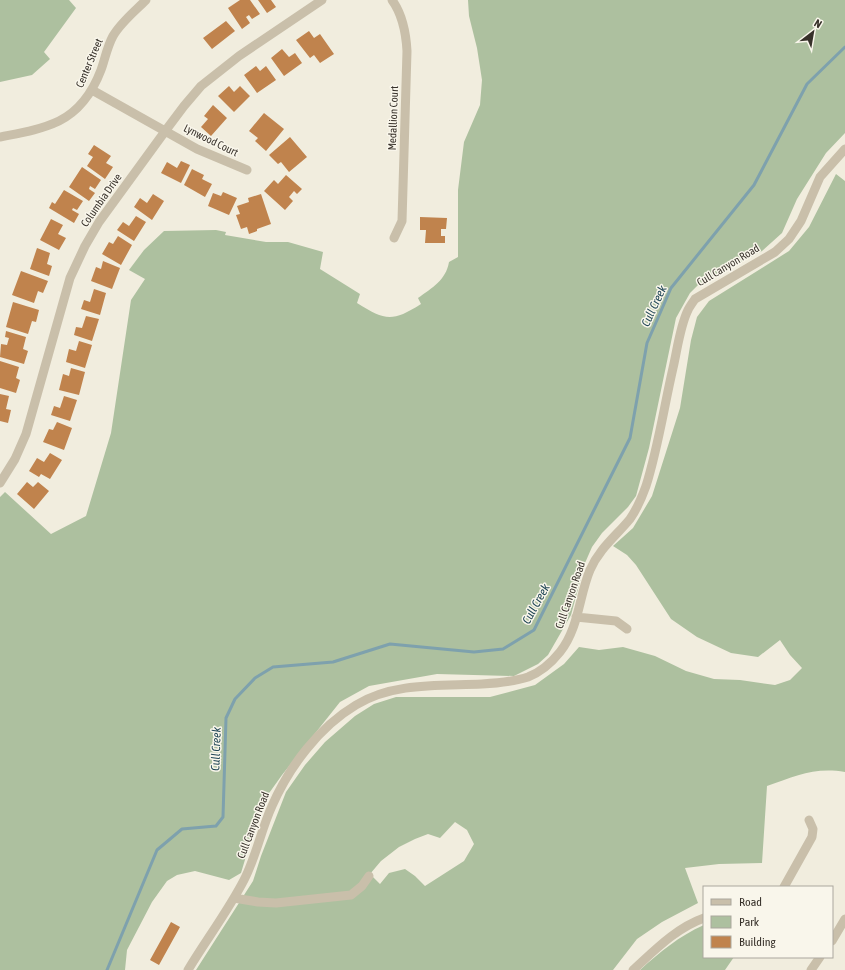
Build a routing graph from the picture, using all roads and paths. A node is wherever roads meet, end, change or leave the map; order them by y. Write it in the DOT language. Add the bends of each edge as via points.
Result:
graph roads {
  1 [pos="146,0"];
  2 [pos="322,0"];
  3 [pos="392,0"];
  4 [pos="92,90"];
  5 [pos="166,130"];
  6 [pos="0,137"];
  7 [pos="845,149"];
  8 [pos="247,170"];
  9 [pos="394,238"];
  10 [pos="0,483"];
  11 [pos="576,617"];
  12 [pos="627,629"];
  13 [pos="809,820"];
  14 [pos="368,876"];
  15 [pos="785,886"];
  16 [pos="234,898"];
  17 [pos="703,918"];
  18 [pos="845,919"];
  19 [pos="833,938"];
  20 [pos="819,958"];
  21 [pos="188,970"];
  22 [pos="633,970"];
  23 [pos="812,970"];
  1 -- 4 [label="street, Center Street" via="114,35"];
  2 -- 5 [label="street, Columbia Drive" via="221,69 202,86"];
  3 -- 9 [label="street, Medallion Court" via="404,26 407,51 402,221"];
  4 -- 5 [label="street, Lynwood Court"];
  4 -- 6 [label="street, Center Street" via="80,105 61,120 39,129"];
  5 -- 8 [label="street, Lynwood Court" via="207,154"];
  5 -- 10 [label="street, Columbia Drive" via="99,222 75,266 26,434 15,459"];
  7 -- 11 [label="street, Cull Canyon Road" via="820,177 801,221 789,239 775,252 695,299 688,311 679,338 646,486 632,516 594,563"];
  11 -- 12 [label="street" via="616,621"];
  11 -- 16 [label="street, Cull Canyon Road" via="566,645 540,671 528,677 504,682 401,689 367,699 342,714 314,740 289,775 272,806 245,879"];
  13 -- 15 [label="street" via="813,829 812,837"];
  14 -- 16 [label="street" via="362,886 351,895 276,902"];
  16 -- 21 [label="street, Cull Canyon Road"];
  17 -- 22 [label="street" via="691,922 662,943"];
  18 -- 19 [label="street"];
  20 -- 23 [label="street"];
}
